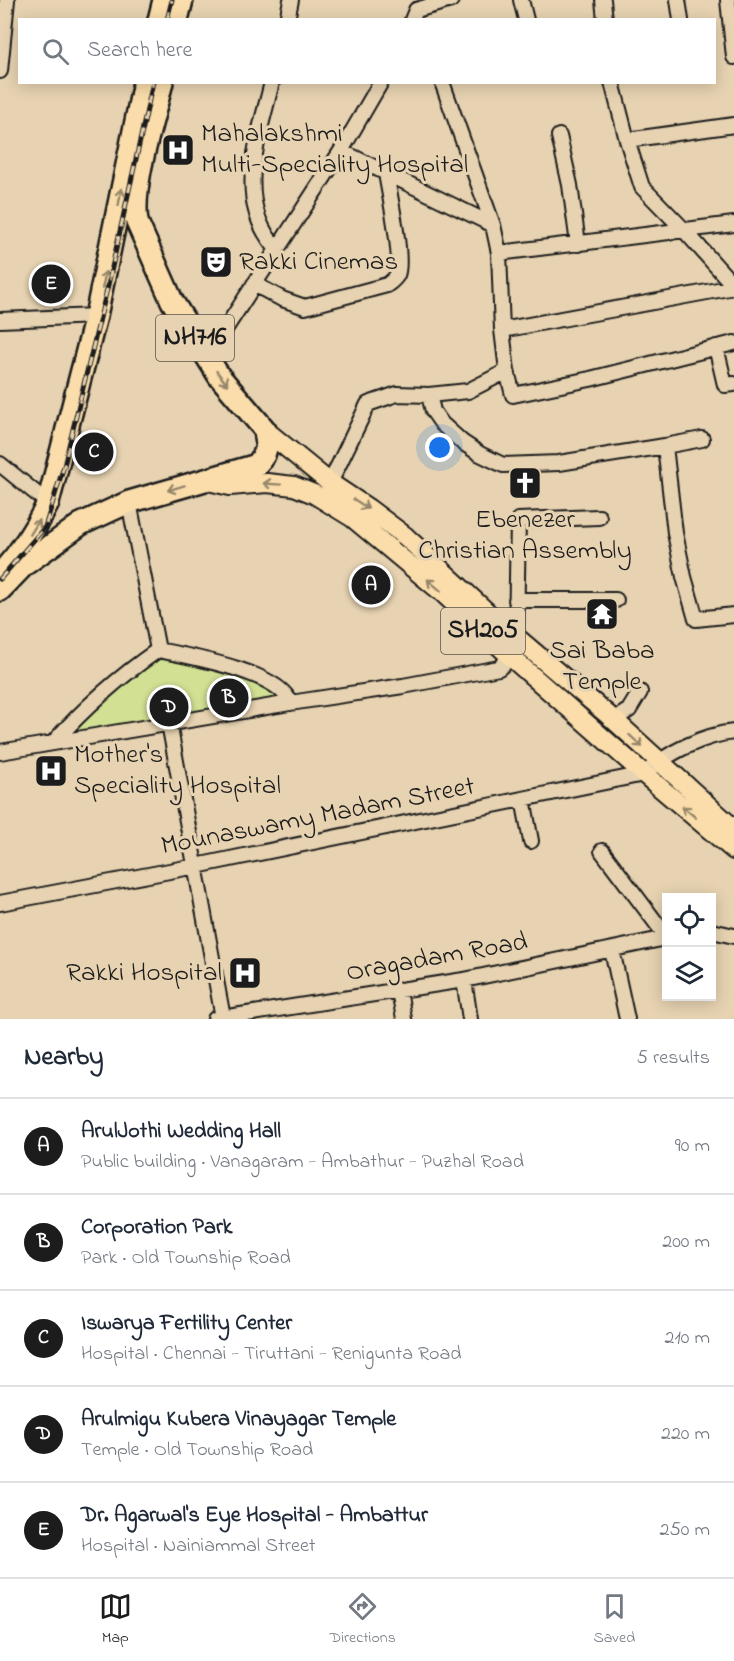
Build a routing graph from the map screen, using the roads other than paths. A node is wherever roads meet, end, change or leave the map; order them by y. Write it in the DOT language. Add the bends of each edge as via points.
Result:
graph roads {
  1 [pos="8,0"];
  2 [pos="164,0"];
  3 [pos="182,0"];
  4 [pos="291,0"];
  5 [pos="452,0"];
  6 [pos="521,0"];
  7 [pos="603,0"];
  8 [pos="678,0"];
  9 [pos="728,0"];
  10 [pos="415,12"];
  11 [pos="160,18"];
  12 [pos="178,18"];
  13 [pos="287,18"];
  14 [pos="526,18"];
  15 [pos="605,18"];
  16 [pos="681,18"];
  17 [pos="1,53"];
  18 [pos="734,57"];
  19 [pos="0,71"];
  20 [pos="144,84"];
  21 [pos="162,84"];
  22 [pos="272,84"];
  23 [pos="380,84"];
  24 [pos="443,84"];
  25 [pos="613,84"];
  26 [pos="734,124"];
  27 [pos="559,136"];
  28 [pos="627,140"];
  29 [pos="341,151"];
  30 [pos="386,173"];
  31 [pos="734,224"];
  32 [pos="493,225"];
  33 [pos="685,231"];
  34 [pos="143,236"];
  35 [pos="578,244"];
  36 [pos="277,249"];
  37 [pos="499,253"];
  38 [pos="109,255"];
  39 [pos="254,284"];
  40 [pos="734,286"];
  41 [pos="96,316"];
  42 [pos="0,320"];
  43 [pos="502,330"];
  44 [pos="734,343"];
  45 [pos="716,347"];
  46 [pos="207,357"];
  47 [pos="507,371"];
  48 [pos="734,384"];
  49 [pos="429,395"];
  50 [pos="265,430"];
  51 [pos="702,439"];
  52 [pos="665,446"];
  53 [pos="0,466"];
  54 [pos="202,480"];
  55 [pos="330,483"];
  56 [pos="129,502"];
  57 [pos="48,503"];
  58 [pos="599,517"];
  59 [pos="81,524"];
  60 [pos="0,574"];
  61 [pos="0,591"];
  62 [pos="516,600"];
  63 [pos="616,600"];
  64 [pos="734,615"];
  65 [pos="520,640"];
  66 [pos="158,650"];
  67 [pos="512,658"];
  68 [pos="640,692"];
  69 [pos="290,703"];
  70 [pos="614,720"];
  71 [pos="169,723"];
  72 [pos="734,732"];
  73 [pos="53,743"];
  74 [pos="0,752"];
  75 [pos="659,761"];
  76 [pos="644,774"];
  77 [pos="523,799"];
  78 [pos="734,829"];
  79 [pos="531,842"];
  80 [pos="734,850"];
  81 [pos="602,851"];
  82 [pos="196,866"];
  83 [pos="0,903"];
  84 [pos="662,932"];
  85 [pos="716,932"];
  86 [pos="734,936"];
  87 [pos="662,938"];
  88 [pos="612,950"];
  89 [pos="464,984"];
  90 [pos="400,995"];
  91 [pos="227,1018"];
  92 [pos="404,1019"];
  93 [pos="470,1019"];
  94 [pos="627,1019"];
  1 -- 17 [label="street"];
  2 -- 11 [label="highway"];
  3 -- 12 [label="highway"];
  4 -- 13 [label="street"];
  5 -- 10 [label="street"];
  6 -- 14 [label="street"];
  7 -- 15 [label="street"];
  8 -- 16 [label="street"];
  9 -- 18 [label="street"];
  17 -- 19 [label="street"];
  38 -- 20 [label="highway, one-way"];
  21 -- 34 [label="highway, NH716" via="138,180 135,209"];
  22 -- 36 [label="street" via="251,182 259,221"];
  23 -- 29 [label="street"];
  24 -- 32 [label="street"];
  25 -- 28 [label="street"];
  26 -- 28 [label="street"];
  27 -- 35 [label="street"];
  28 -- 33 [label="street" via="642,187"];
  29 -- 30 [label="street"];
  29 -- 36 [label="street"];
  30 -- 32 [label="street"];
  30 -- 39 [label="street" via="396,234 397,277 379,288 305,307"];
  31 -- 33 [label="street"];
  32 -- 37 [label="street"];
  33 -- 35 [label="street"];
  33 -- 40 [label="street"];
  34 -- 38 [label="highway" via="136,231 127,233"];
  34 -- 46 [label="highway, NH716" via="172,301"];
  35 -- 37 [label="street"];
  36 -- 39 [label="street"];
  37 -- 43 [label="street"];
  41 -- 38 [label="highway, one-way"];
  39 -- 46 [label="street"];
  40 -- 43 [label="street"];
  41 -- 42 [label="street"];
  41 -- 57 [label="highway"];
  43 -- 47 [label="street"];
  44 -- 45 [label="street"];
  45 -- 47 [label="street" via="513,395"];
  45 -- 48 [label="street" via="725,385"];
  46 -- 50 [label="highway, NH716, one-way"];
  47 -- 49 [label="street" via="468,391"];
  49 -- 52 [label="street" via="434,411 449,430 480,454 503,465 558,463"];
  49 -- 55 [label="street" via="397,394 368,404"];
  50 -- 54 [label="highway" via="267,446 257,465"];
  50 -- 55 [label="main road, SH205"];
  51 -- 52 [label="street"];
  52 -- 64 [label="street" via="675,533 696,619"];
  53 -- 57 [label="street"];
  54 -- 56 [label="highway, one-way"];
  67 -- 54 [label="main road, SH205, one-way" via="400,556 353,518 314,494 294,486 230,486"];
  55 -- 65 [label="main road, SH205, one-way" via="405,536"];
  56 -- 59 [label="highway"];
  56 -- 66 [label="street"];
  57 -- 59 [label="highway"];
  60 -- 57 [label="highway, one-way" via="38,524"];
  58 -- 62 [label="street" via="518,520"];
  59 -- 61 [label="highway" via="24,565"];
  62 -- 63 [label="street"];
  62 -- 65 [label="street"];
  65 -- 67 [label="street"];
  65 -- 70 [label="main road, SH205"];
  66 -- 69 [label="street" via="214,662 270,682 288,696"];
  66 -- 73 [label="street" via="104,691"];
  67 -- 69 [label="street" via="499,668"];
  67 -- 76 [label="main road, SH205"];
  68 -- 70 [label="street" via="629,710"];
  69 -- 71 [label="street"];
  70 -- 75 [label="main road, SH205, one-way"];
  71 -- 73 [label="street"];
  71 -- 82 [label="street"];
  72 -- 75 [label="street" via="680,749"];
  73 -- 74 [label="street"];
  75 -- 76 [label="street"];
  75 -- 78 [label="main road, SH205"];
  76 -- 77 [label="street, Mounaswamy Madam Street"];
  80 -- 76 [label="main road, SH205, one-way"];
  77 -- 79 [label="street"];
  77 -- 82 [label="street, Mounaswamy Madam Street"];
  81 -- 84 [label="street"];
  82 -- 83 [label="street, Mounaswamy Madam Street"];
  82 -- 91 [label="street"];
  85 -- 86 [label="street"];
  87 -- 88 [label="street, Oragadam Road"];
  88 -- 89 [label="street, Oragadam Road"];
  88 -- 94 [label="street"];
  89 -- 90 [label="street, Oragadam Road"];
  89 -- 93 [label="street"];
  90 -- 91 [label="street, Oragadam Road"];
  90 -- 92 [label="street"];
}
